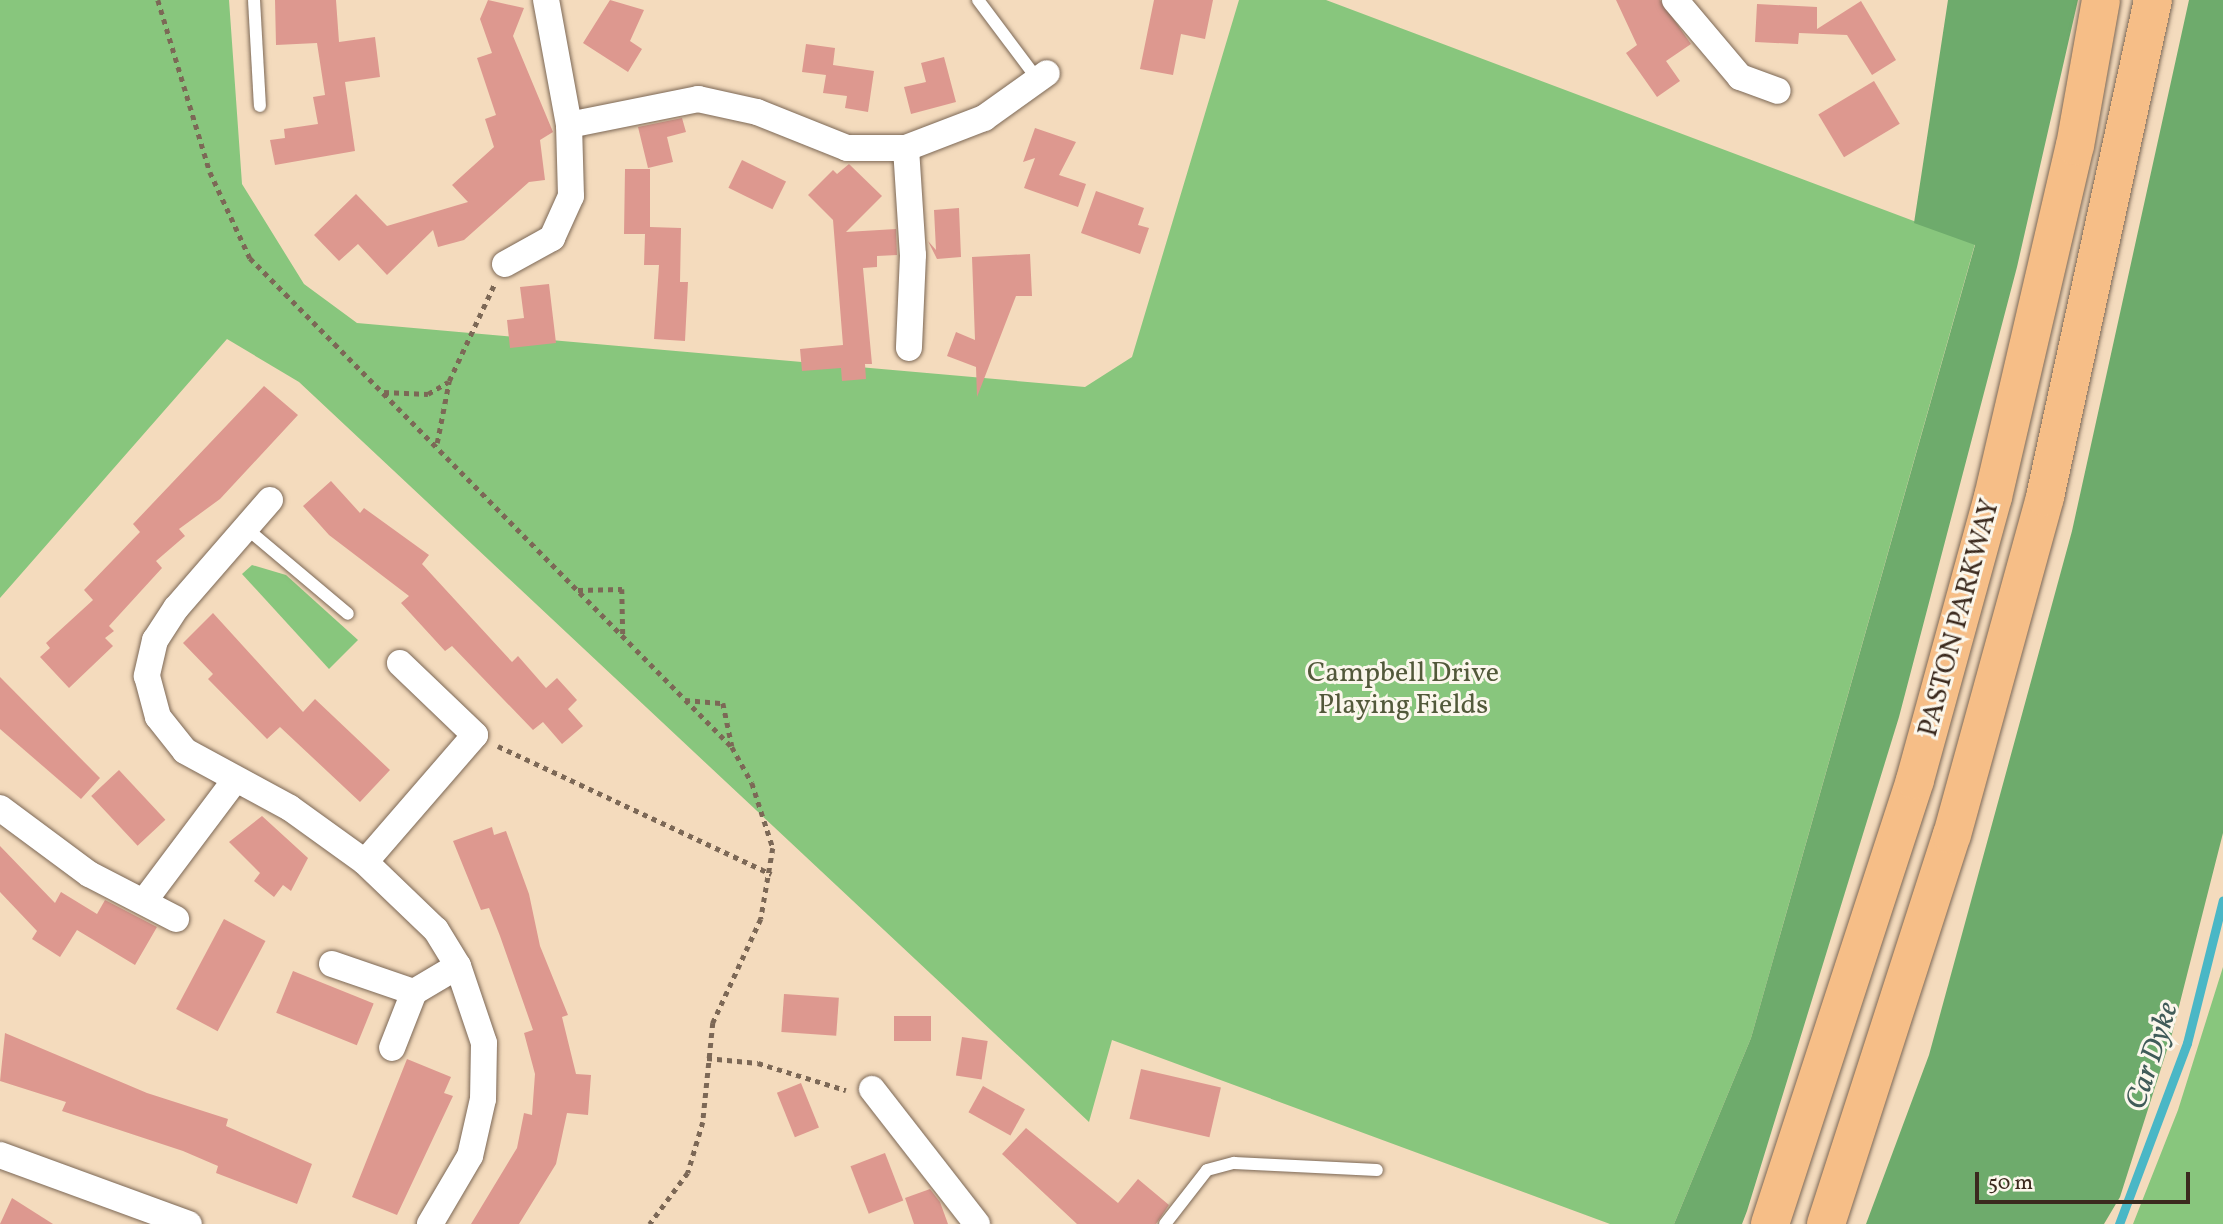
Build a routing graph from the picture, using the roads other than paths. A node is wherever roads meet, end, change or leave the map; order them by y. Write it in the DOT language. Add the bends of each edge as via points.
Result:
graph roads {
  1 [pos="254,0"];
  2 [pos="546,0"];
  3 [pos="978,0"];
  4 [pos="1675,0"];
  5 [pos="2101,0"];
  6 [pos="2153,0"];
  7 [pos="1043,76"];
  8 [pos="1778,90"];
  9 [pos="260,106"];
  10 [pos="569,125"];
  11 [pos="906,148"];
  12 [pos="505,264"];
  13 [pos="909,348"];
  14 [pos="270,500"];
  15 [pos="246,528"];
  16 [pos="348,614"];
  17 [pos="400,663"];
  18 [pos="235,780"];
  19 [pos="0,807"];
  20 [pos="365,862"];
  21 [pos="145,900"];
  22 [pos="176,919"];
  23 [pos="332,964"];
  24 [pos="458,966"];
  25 [pos="414,992"];
  26 [pos="392,1048"];
  27 [pos="872,1089"];
  28 [pos="0,1155"];
  29 [pos="1377,1171"];
  30 [pos="189,1224"];
  31 [pos="430,1224"];
  32 [pos="978,1224"];
  33 [pos="1165,1224"];
  34 [pos="1770,1224"];
  35 [pos="1826,1224"];
  1 -- 9 [label="lane"];
  2 -- 10 [label="street"];
  3 -- 7 [label="lane"];
  4 -- 8 [label="street" via="1740,77"];
  5 -- 34 [label="highway, PASTON PARKWAY" via="2076,146 1993,497 1916,780"];
  6 -- 35 [label="highway, PASTON PARKWAY" via="2045,497 1952,835"];
  7 -- 11 [label="street" via="951,135"];
  10 -- 11 [label="street" via="698,99 757,112 847,148"];
  10 -- 12 [label="street" via="571,196 552,238"];
  11 -- 13 [label="street" via="913,255"];
  14 -- 15 [label="street"];
  15 -- 16 [label="lane"];
  15 -- 18 [label="street" via="176,608 155,640 147,677 158,717 185,751"];
  17 -- 20 [label="street" via="475,735"];
  18 -- 20 [label="street" via="290,808"];
  18 -- 21 [label="street"];
  19 -- 21 [label="street" via="89,874"];
  20 -- 24 [label="street" via="436,930"];
  21 -- 22 [label="street"];
  23 -- 25 [label="street"];
  24 -- 25 [label="street"];
  24 -- 31 [label="street" via="484,1043 483,1099 470,1156"];
  25 -- 26 [label="street"];
  27 -- 32 [label="street"];
  28 -- 30 [label="street"];
  29 -- 33 [label="lane" via="1234,1163 1207,1170"];
}
